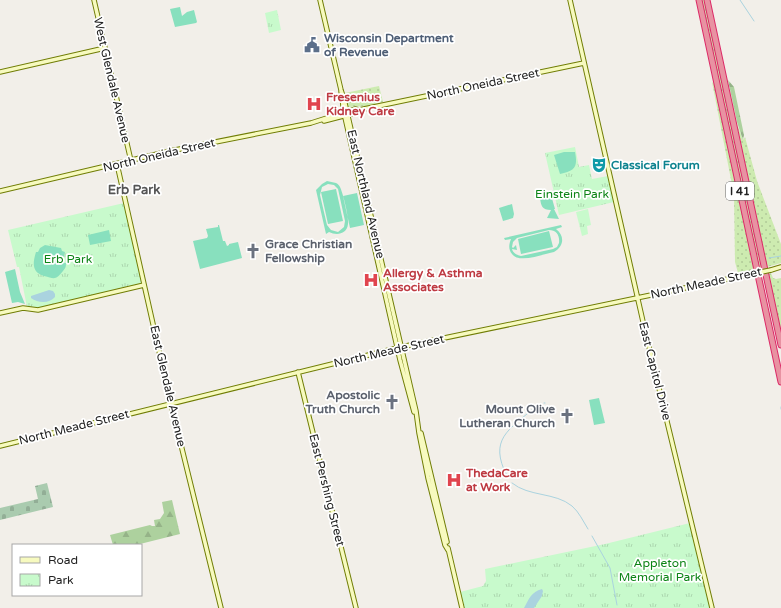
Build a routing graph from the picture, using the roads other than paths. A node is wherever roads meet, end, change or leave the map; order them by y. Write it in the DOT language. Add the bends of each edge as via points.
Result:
graph roads {
  1 [pos="94,0"];
  2 [pos="320,0"];
  3 [pos="570,0"];
  4 [pos="699,0"];
  5 [pos="707,0"];
  6 [pos="105,48"];
  7 [pos="584,63"];
  8 [pos="0,72"];
  9 [pos="346,114"];
  10 [pos="131,160"];
  11 [pos="117,164"];
  12 [pos="0,191"];
  13 [pos="781,267"];
  14 [pos="144,285"];
  15 [pos="638,298"];
  16 [pos="0,313"];
  17 [pos="781,345"];
  18 [pos="399,348"];
  19 [pos="298,372"];
  20 [pos="781,382"];
  21 [pos="171,404"];
  22 [pos="0,446"];
  23 [pos="221,608"];
  24 [pos="356,608"];
  25 [pos="462,608"];
  26 [pos="712,608"];
  1 -- 6 [label="street, West Glendale Avenue"];
  2 -- 9 [label="street, East Northland Avenue"];
  3 -- 7 [label="street, East Capitol Drive"];
  4 -- 20 [label="highway, I 41"];
  5 -- 17 [label="highway, I 41"];
  6 -- 8 [label="street"];
  6 -- 10 [label="street, West Glendale Avenue"];
  7 -- 9 [label="street, North Oneida Street" via="355,109"];
  7 -- 15 [label="street, East Capitol Drive"];
  9 -- 10 [label="street, North Oneida Street"];
  9 -- 18 [label="street, East Northland Avenue"];
  10 -- 11 [label="street, North Oneida Street"];
  11 -- 12 [label="street, North Oneida Street"];
  11 -- 14 [label="street, East Glendale Avenue"];
  13 -- 15 [label="street, North Meade Street, bridge"];
  14 -- 16 [label="street" via="38,310 20,308"];
  14 -- 21 [label="street, East Glendale Avenue"];
  15 -- 18 [label="street, North Meade Street"];
  15 -- 26 [label="street, East Capitol Drive"];
  18 -- 19 [label="street, North Meade Street"];
  18 -- 25 [label="street, East Northland Avenue" via="416,411 431,490"];
  19 -- 21 [label="street, North Meade Street"];
  19 -- 24 [label="street, East Pershing Street"];
  21 -- 22 [label="street, North Meade Street"];
  21 -- 23 [label="street, East Glendale Avenue"];
}
